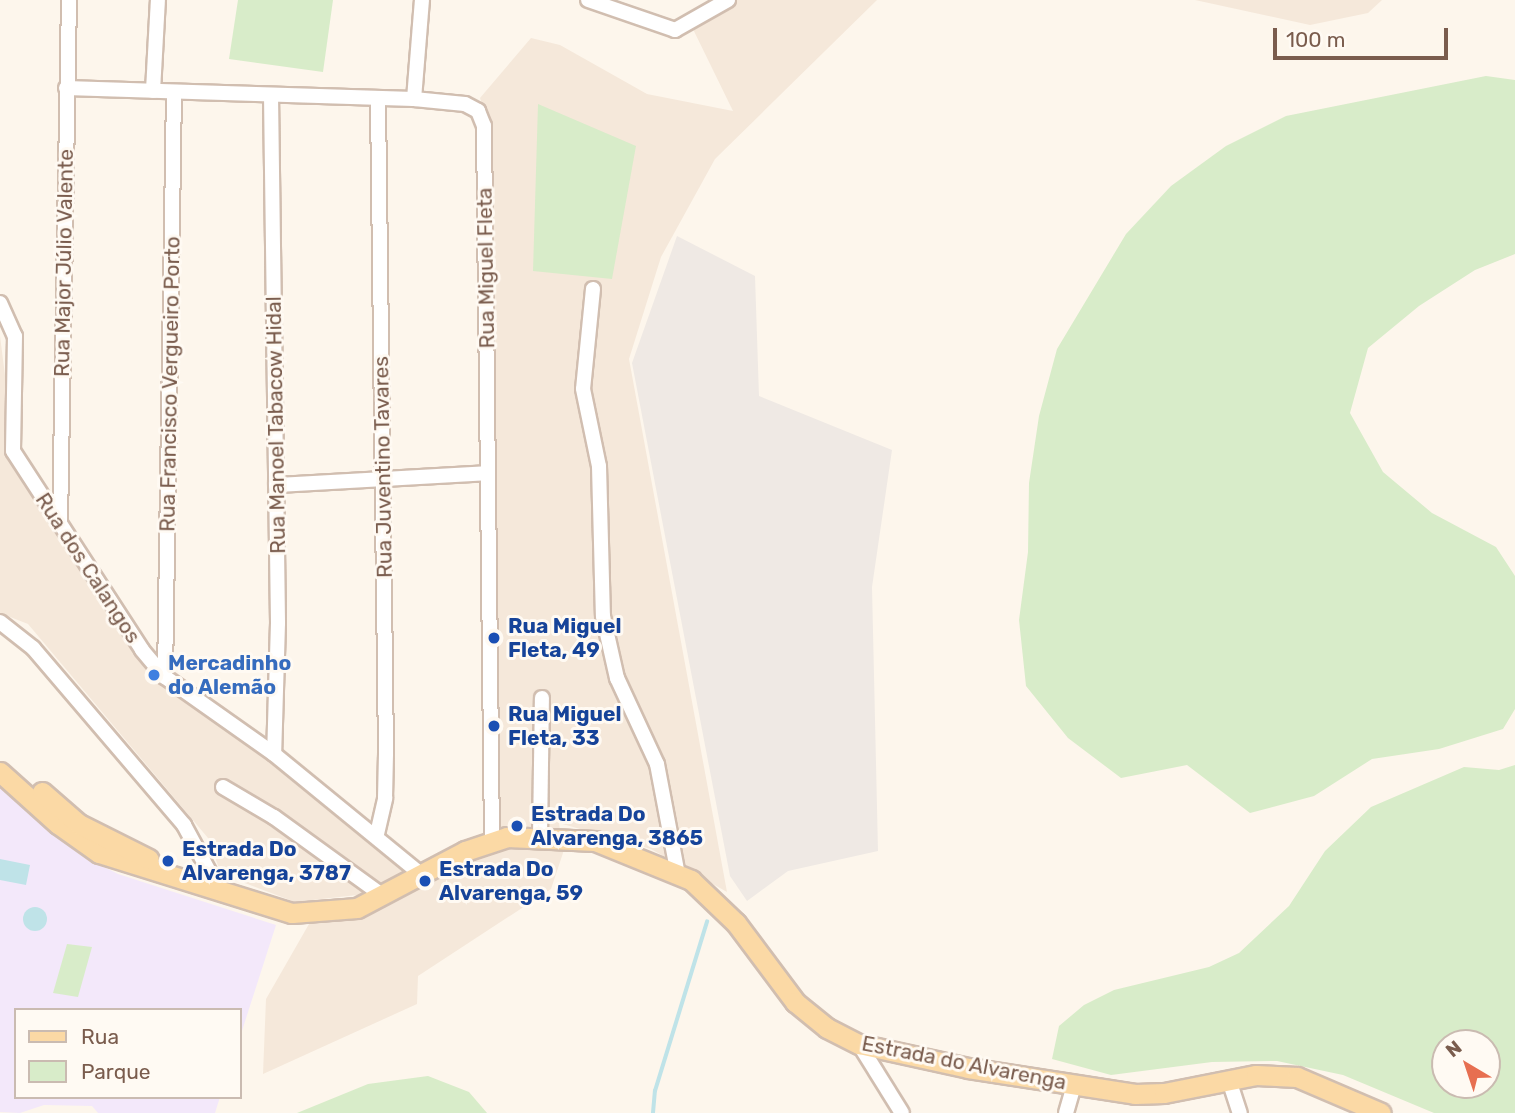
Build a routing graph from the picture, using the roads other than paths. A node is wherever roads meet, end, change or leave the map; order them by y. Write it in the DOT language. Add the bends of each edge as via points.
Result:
graph roads {
  1 [pos="69,0"];
  2 [pos="158,0"];
  3 [pos="422,0"];
  4 [pos="588,0"];
  5 [pos="728,0"];
  6 [pos="66,88"];
  7 [pos="153,91"];
  8 [pos="174,92"];
  9 [pos="271,95"];
  10 [pos="378,98"];
  11 [pos="414,99"];
  12 [pos="593,289"];
  13 [pos="0,303"];
  14 [pos="488,473"];
  15 [pos="383,481"];
  16 [pos="276,485"];
  17 [pos="60,526"];
  18 [pos="0,622"];
  19 [pos="165,677"];
  20 [pos="542,698"];
  21 [pos="274,754"];
  22 [pos="0,759"];
  23 [pos="0,772"];
  24 [pos="223,786"];
  25 [pos="377,834"];
  26 [pos="540,836"];
  27 [pos="492,842"];
  28 [pos="176,874"];
  29 [pos="422,875"];
  30 [pos="678,875"];
  31 [pos="219,890"];
  32 [pos="383,896"];
  33 [pos="859,1044"];
  34 [pos="1229,1080"];
  35 [pos="1074,1085"];
  36 [pos="902,1113"];
  37 [pos="1066,1113"];
  38 [pos="1240,1113"];
  39 [pos="1381,1113"];
  1 -- 6 [label="street, Rua Major Júlio Valente"];
  2 -- 7 [label="street"];
  3 -- 11 [label="street"];
  4 -- 5 [label="street" via="675,30"];
  6 -- 7 [label="street, Rua Miguel Fleta"];
  6 -- 17 [label="street, Rua Major Júlio Valente"];
  7 -- 8 [label="street, Rua Miguel Fleta"];
  8 -- 9 [label="street, Rua Miguel Fleta"];
  8 -- 19 [label="street, Rua Francisco Vergueiro Porto"];
  9 -- 10 [label="street, Rua Miguel Fleta"];
  9 -- 16 [label="street, Rua Manoel Tabacow Hidal"];
  10 -- 11 [label="street, Rua Miguel Fleta"];
  10 -- 15 [label="street, Rua Juventino Tavares"];
  11 -- 14 [label="street, Rua Miguel Fleta" via="465,104 478,111 484,126"];
  12 -- 30 [label="street" via="583,388 599,466 603,616 617,678 657,764"];
  13 -- 17 [label="street, Rua dos Calangos" via="15,336 10,441"];
  14 -- 15 [label="street"];
  14 -- 27 [label="street, Rua Miguel Fleta"];
  15 -- 16 [label="street"];
  15 -- 25 [label="street, Rua Juventino Tavares" via="386,781"];
  16 -- 21 [label="street, Rua Manoel Tabacow Hidal"];
  17 -- 19 [label="street, Rua dos Calangos"];
  18 -- 31 [label="street" via="33,648 184,825"];
  19 -- 21 [label="street, Rua dos Calangos"];
  20 -- 26 [label="street"];
  21 -- 25 [label="street, Rua dos Calangos"];
  22 -- 28 [label="main road, Estrada do Alvarenga" via="79,824"];
  23 -- 28 [label="main road, Estrada do Alvarenga" via="58,824 100,852"];
  24 -- 32 [label="street"];
  25 -- 29 [label="street, Rua dos Calangos"];
  26 -- 27 [label="main road, Estrada do Alvarenga"];
  26 -- 30 [label="main road, Estrada do Alvarenga" via="595,841"];
  27 -- 29 [label="main road, Estrada do Alvarenga"];
  28 -- 31 [label="main road, Estrada do Alvarenga"];
  29 -- 32 [label="main road, Estrada do Alvarenga"];
  30 -- 33 [label="main road, Estrada do Alvarenga" via="717,901 794,1002 827,1028"];
  31 -- 32 [label="main road, Estrada do Alvarenga" via="272,908 312,914 357,908"];
  33 -- 35 [label="main road, Estrada do Alvarenga"];
  33 -- 36 [label="street"];
  34 -- 35 [label="main road, Estrada do Alvarenga" via="1135,1094"];
  34 -- 38 [label="street"];
  34 -- 39 [label="main road, Estrada do Alvarenga" via="1297,1077"];
  35 -- 37 [label="street"];
}
